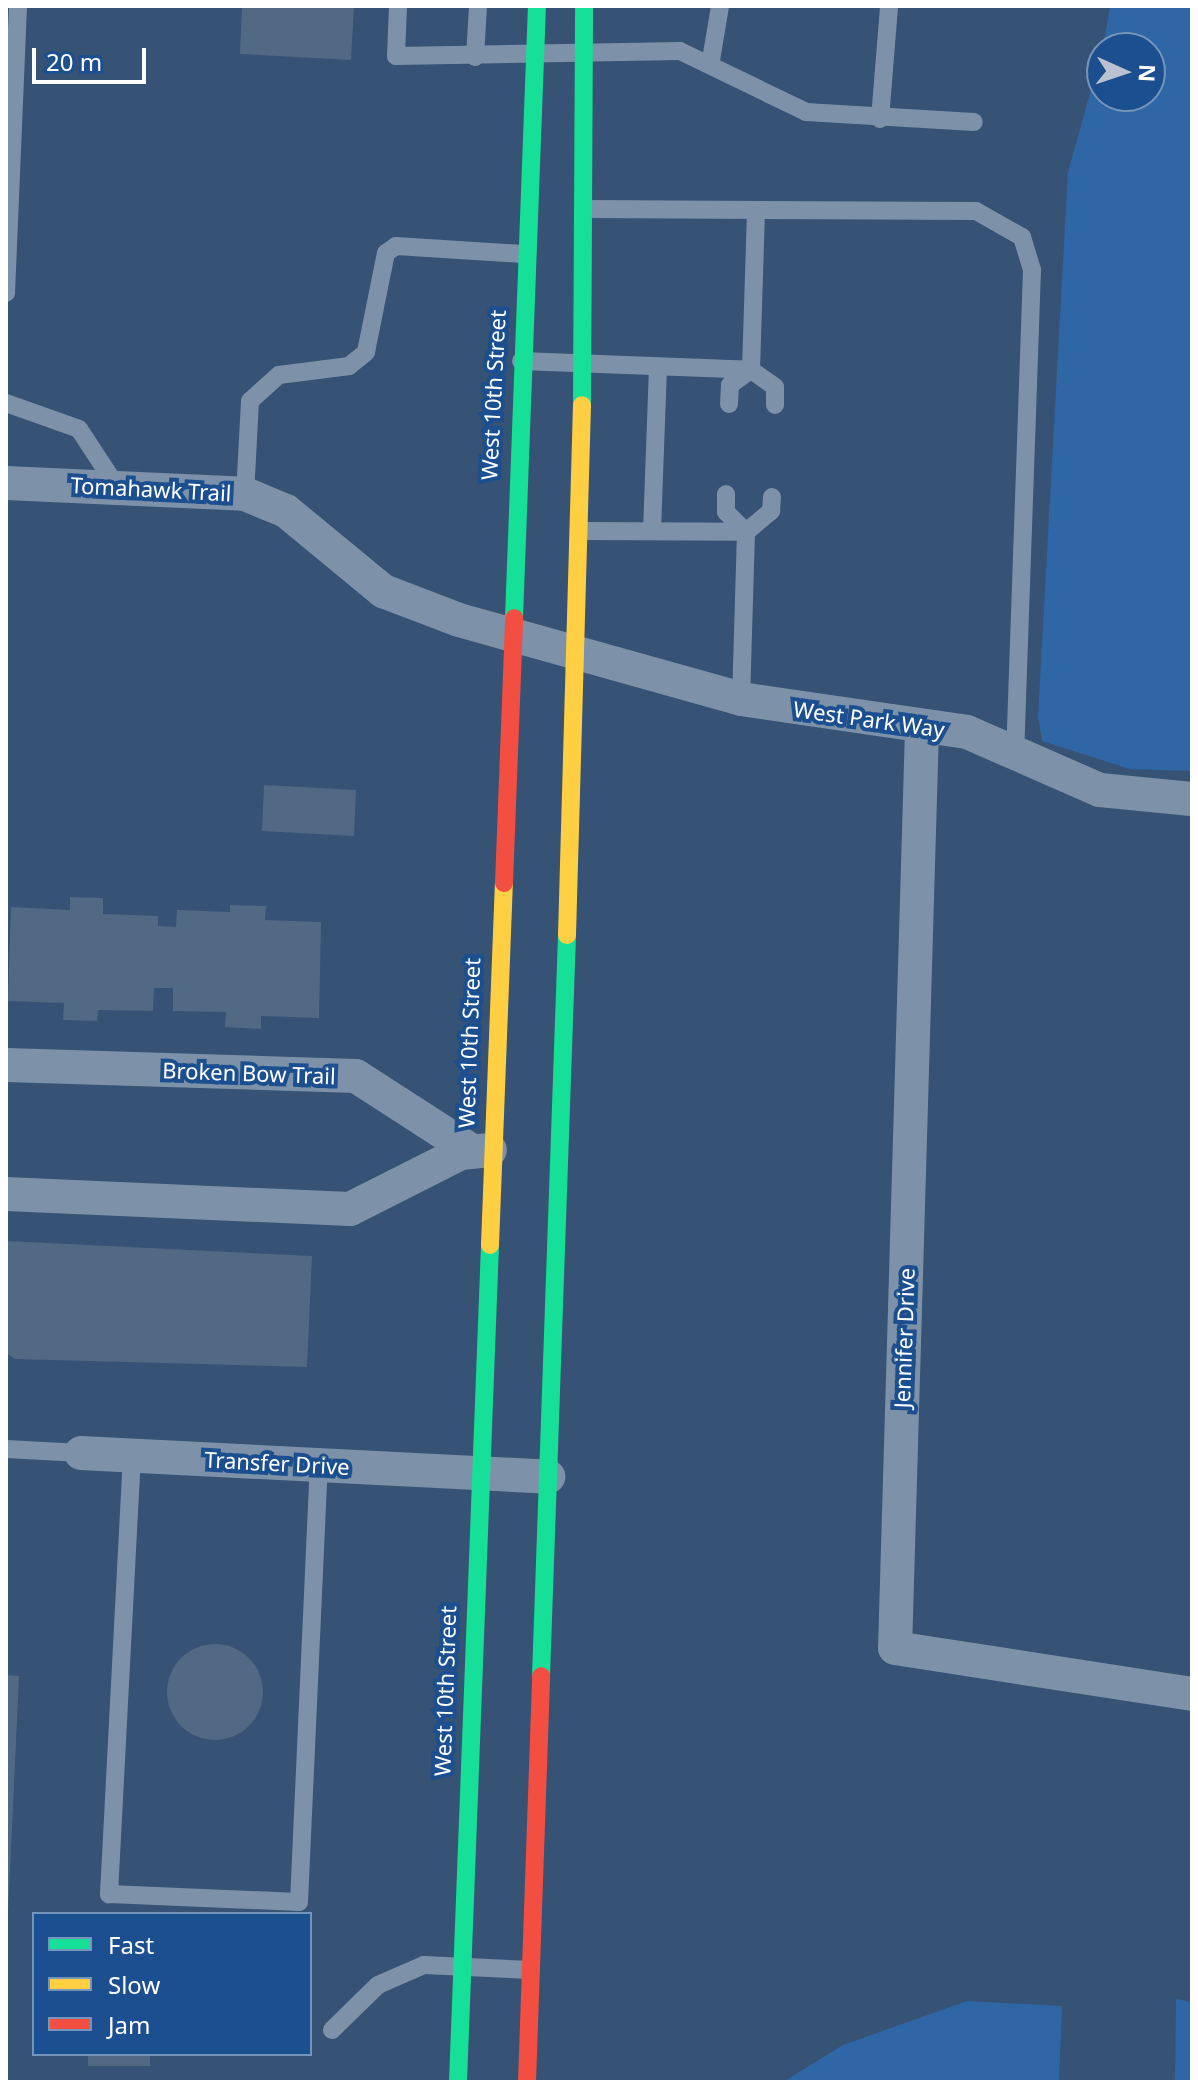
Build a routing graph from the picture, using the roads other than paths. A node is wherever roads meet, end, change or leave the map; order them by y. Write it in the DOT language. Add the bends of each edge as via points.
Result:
graph roads {
  1 [pos="18,6"];
  2 [pos="398,6"];
  3 [pos="478,6"];
  4 [pos="537,6"];
  5 [pos="584,6"];
  6 [pos="720,6"];
  7 [pos="889,6"];
  8 [pos="584,51"];
  9 [pos="475,57"];
  10 [pos="534,58"];
  11 [pos="711,60"];
  12 [pos="880,119"];
  13 [pos="974,122"];
  14 [pos="584,209"];
  15 [pos="756,210"];
  16 [pos="524,254"];
  17 [pos="9,260"];
  18 [pos="6,293"];
  19 [pos="518,361"];
  20 [pos="584,364"];
  21 [pos="658,368"];
  22 [pos="751,370"];
  23 [pos="6,403"];
  24 [pos="729,404"];
  25 [pos="775,405"];
  26 [pos="6,483"];
  27 [pos="117,487"];
  28 [pos="245,494"];
  29 [pos="726,494"];
  30 [pos="772,497"];
  31 [pos="581,531"];
  32 [pos="652,531"];
  33 [pos="746,532"];
  34 [pos="507,635"];
  35 [pos="541,645"];
  36 [pos="576,657"];
  37 [pos="741,699"];
  38 [pos="922,729"];
  39 [pos="1015,748"];
  40 [pos="1192,799"];
  41 [pos="6,1065"];
  42 [pos="480,1150"];
  43 [pos="6,1194"];
  44 [pos="6,1449"];
  45 [pos="81,1453"];
  46 [pos="132,1455"];
  47 [pos="319,1465"];
  48 [pos="477,1474"];
  49 [pos="548,1477"];
  50 [pos="1192,1694"];
  51 [pos="460,1966"];
  52 [pos="531,1970"];
  53 [pos="332,2030"];
  54 [pos="458,2082"];
  55 [pos="527,2082"];
  1 -- 17 [label="lane"];
  2 -- 9 [label="lane" via="396,56"];
  3 -- 9 [label="lane"];
  4 -- 10 [label="main road, West 10th Street"];
  5 -- 8 [label="main road"];
  6 -- 11 [label="lane"];
  7 -- 12 [label="lane"];
  8 -- 10 [label="lane"];
  8 -- 11 [label="lane" via="654,48"];
  8 -- 14 [label="main road"];
  9 -- 10 [label="lane"];
  10 -- 16 [label="main road, West 10th Street"];
  11 -- 12 [label="lane" via="806,112"];
  12 -- 13 [label="lane"];
  14 -- 15 [label="lane"];
  14 -- 20 [label="main road"];
  15 -- 22 [label="lane"];
  15 -- 39 [label="lane" via="976,211 1022,237 1032,270"];
  16 -- 19 [label="main road, West 10th Street"];
  16 -- 28 [label="lane" via="396,246 386,253 366,352 349,366 279,375 250,401"];
  17 -- 18 [label="lane"];
  19 -- 20 [label="lane"];
  19 -- 34 [label="main road, West 10th Street"];
  20 -- 21 [label="lane"];
  20 -- 31 [label="main road"];
  21 -- 22 [label="lane"];
  21 -- 32 [label="lane"];
  22 -- 24 [label="lane" via="730,385"];
  22 -- 25 [label="lane" via="775,387"];
  23 -- 27 [label="lane" via="79,429"];
  26 -- 27 [label="street, Tomahawk Trail"];
  27 -- 28 [label="street, Tomahawk Trail"];
  28 -- 34 [label="street, Tomahawk Trail" via="286,511 383,591"];
  29 -- 33 [label="lane" via="726,512"];
  30 -- 33 [label="lane" via="771,511"];
  31 -- 32 [label="lane"];
  31 -- 36 [label="main road"];
  32 -- 33 [label="lane"];
  33 -- 37 [label="lane"];
  34 -- 35 [label="street, Tomahawk Trail"];
  34 -- 42 [label="main road, West 10th Street"];
  35 -- 36 [label="street, West Park Way"];
  36 -- 37 [label="street, West Park Way"];
  36 -- 49 [label="main road"];
  37 -- 38 [label="street, West Park Way"];
  38 -- 39 [label="street, West Park Way" via="967,732"];
  38 -- 50 [label="street, Jennifer Drive" via="895,1648"];
  39 -- 40 [label="street, West Park Way" via="1100,790"];
  41 -- 42 [label="street, Broken Bow Trail" via="356,1076"];
  42 -- 43 [label="street" via="350,1209"];
  42 -- 48 [label="main road, West 10th Street"];
  44 -- 45 [label="lane, Transfer Drive"];
  45 -- 46 [label="street, Transfer Drive"];
  46 -- 47 [label="street, Transfer Drive"];
  46 -- 47 [label="lane" via="109,1894 299,1902"];
  47 -- 48 [label="street, Transfer Drive"];
  48 -- 49 [label="street, Transfer Drive"];
  48 -- 51 [label="main road, West 10th Street"];
  49 -- 52 [label="main road"];
  51 -- 52 [label="lane"];
  51 -- 53 [label="lane" via="424,1965 378,1985"];
  51 -- 54 [label="main road, West 10th Street"];
  52 -- 55 [label="main road"];
}
